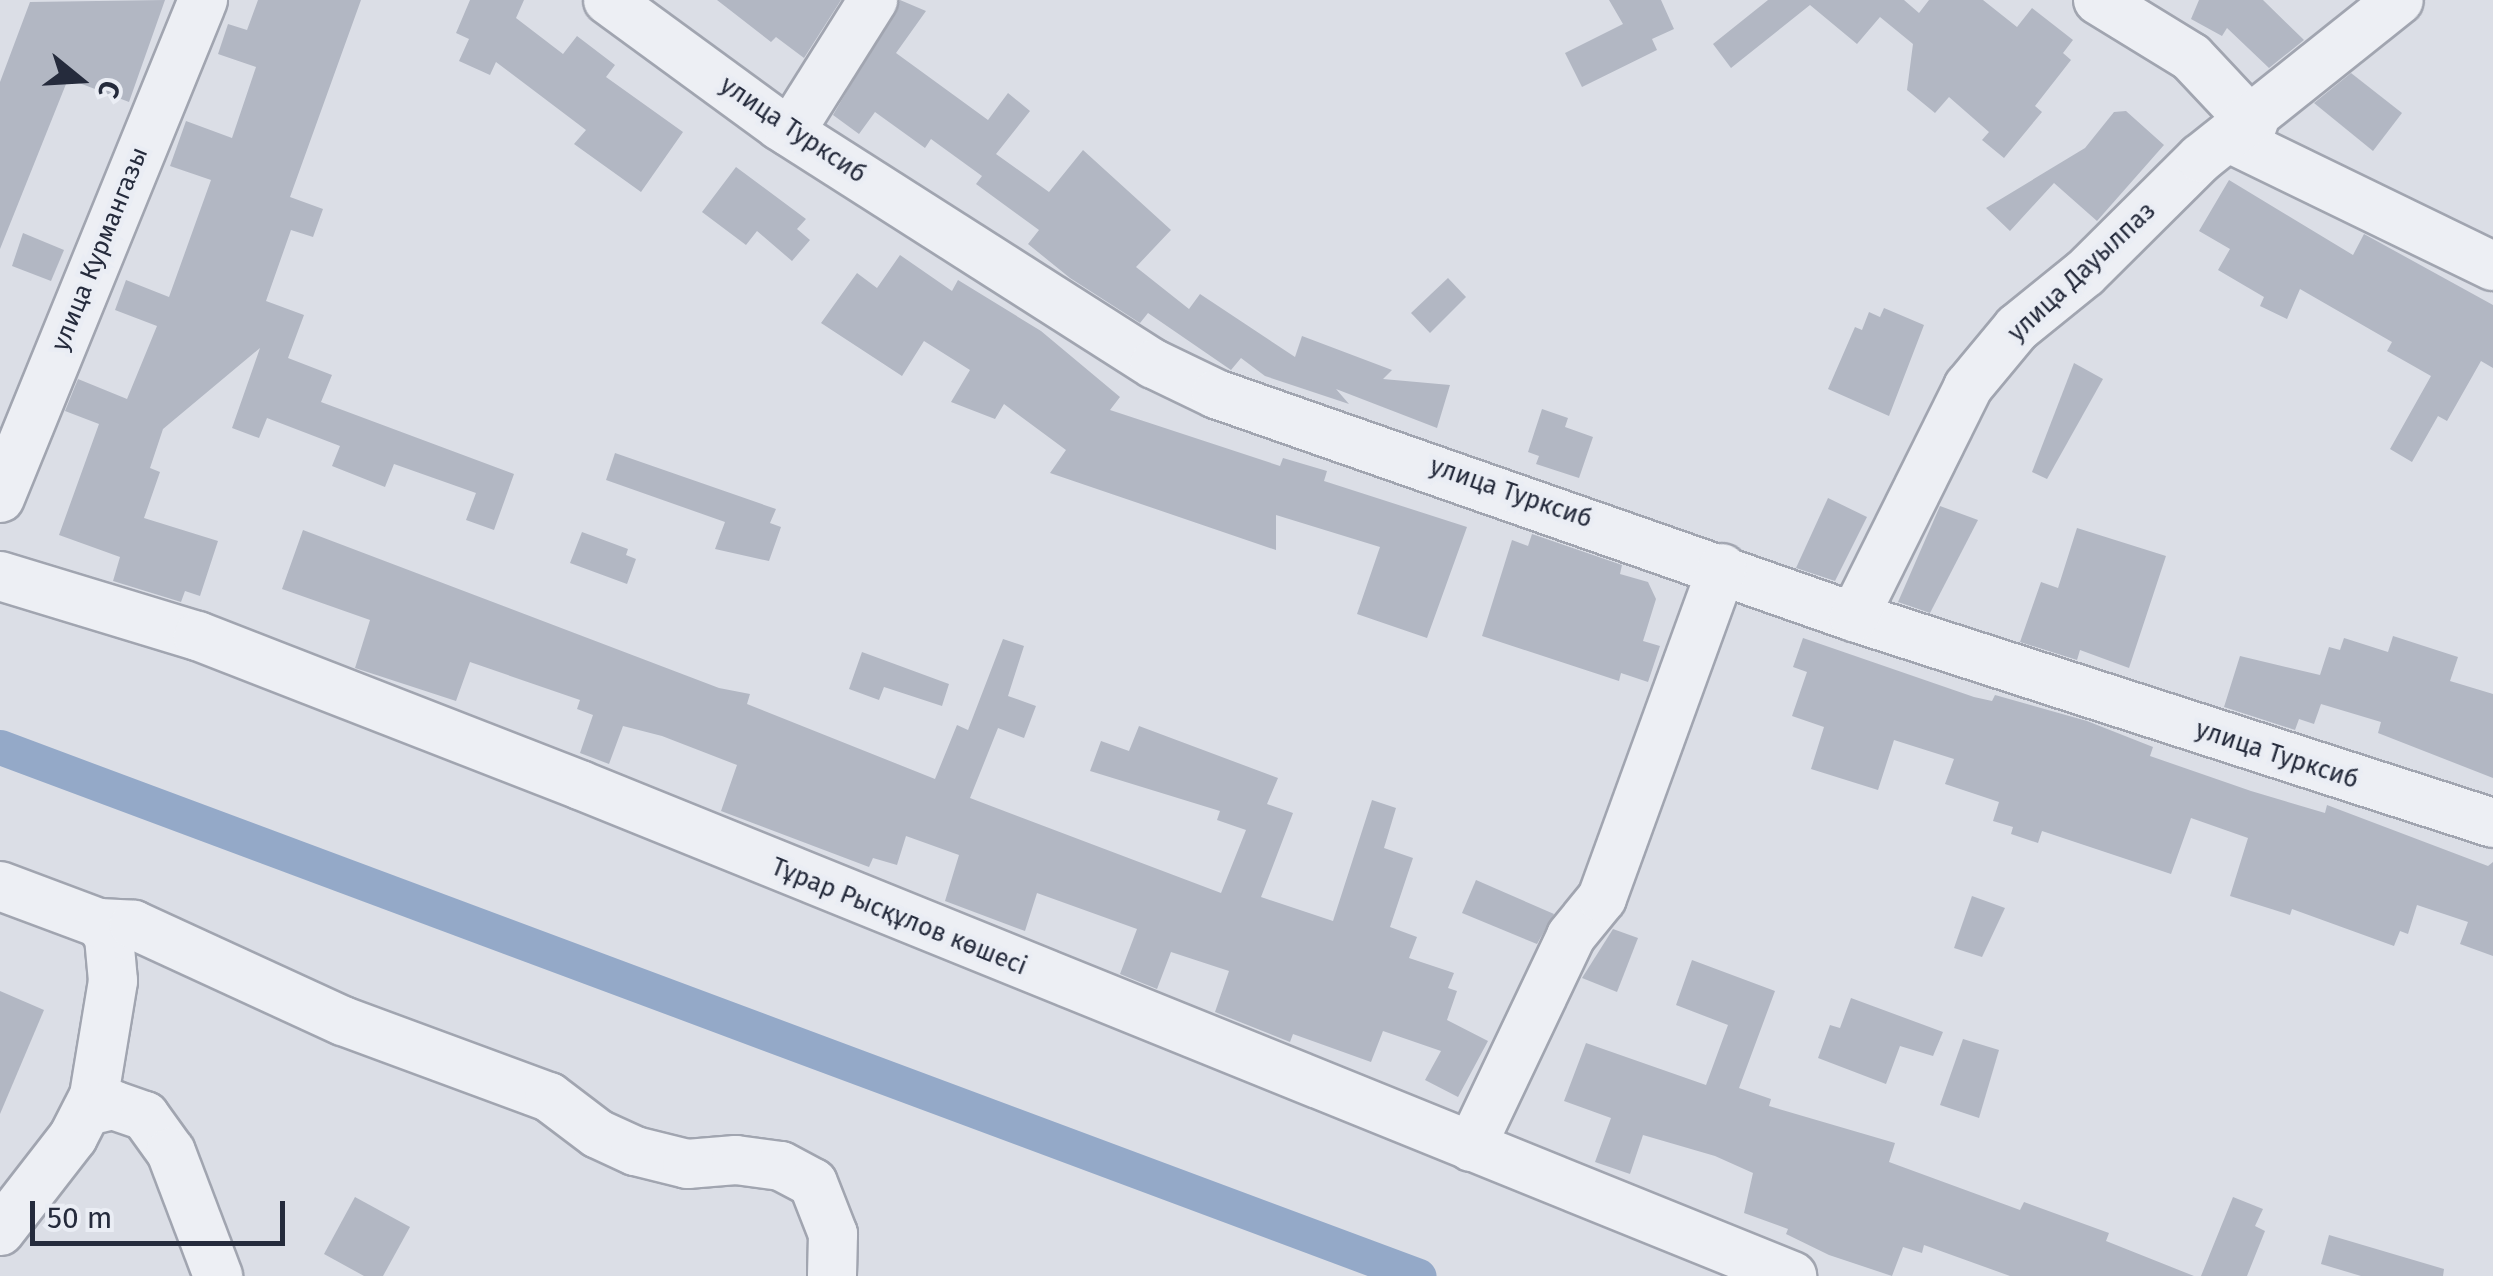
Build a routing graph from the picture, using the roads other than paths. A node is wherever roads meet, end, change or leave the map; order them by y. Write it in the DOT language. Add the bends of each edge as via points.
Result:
graph roads {
  1 [pos="203,0"];
  2 [pos="608,0"];
  3 [pos="873,0"];
  4 [pos="2098,0"];
  5 [pos="2399,0"];
  6 [pos="2241,130"];
  7 [pos="790,132"];
  8 [pos="2493,266"];
  9 [pos="0,498"];
  10 [pos="1722,568"];
  11 [pos="0,576"];
  12 [pos="1854,617"];
  13 [pos="2493,823"];
  14 [pos="0,886"];
  15 [pos="100,923"];
  16 [pos="86,1110"];
  17 [pos="1471,1147"];
  18 [pos="0,1231"];
  19 [pos="218,1276"];
  20 [pos="832,1276"];
  21 [pos="1792,1276"];
  1 -- 9 [label="street, улица Курмангазы"];
  2 -- 7 [label="street, улица Турксиб"];
  3 -- 7 [label="street"];
  4 -- 6 [label="street" via="2191,57"];
  5 -- 6 [label="street, улица Дауылпаз"];
  6 -- 8 [label="street"];
  6 -- 12 [label="street, улица Дауылпаз" via="2017,328 1968,387"];
  7 -- 10 [label="street, улица Турксиб" via="1154,364 1216,394"];
  10 -- 12 [label="street, улица Турксиб"];
  10 -- 17 [label="street" via="1602,898 1563,953"];
  11 -- 17 [label="street, Тұрар Рысқұлов көшесі" via="216,643"];
  12 -- 13 [label="street, улица Турксиб"];
  14 -- 15 [label="street"];
  15 -- 16 [label="street" via="109,937 113,981"];
  15 -- 20 [label="street" via="134,925 343,1021 549,1097 598,1134 635,1151 687,1164 736,1160 781,1166 813,1182 834,1234"];
  16 -- 18 [label="street"];
  16 -- 19 [label="street" via="113,1106 146,1116 171,1152"];
  17 -- 21 [label="street, Тұрар Рысқұлов көшесі"];
}
